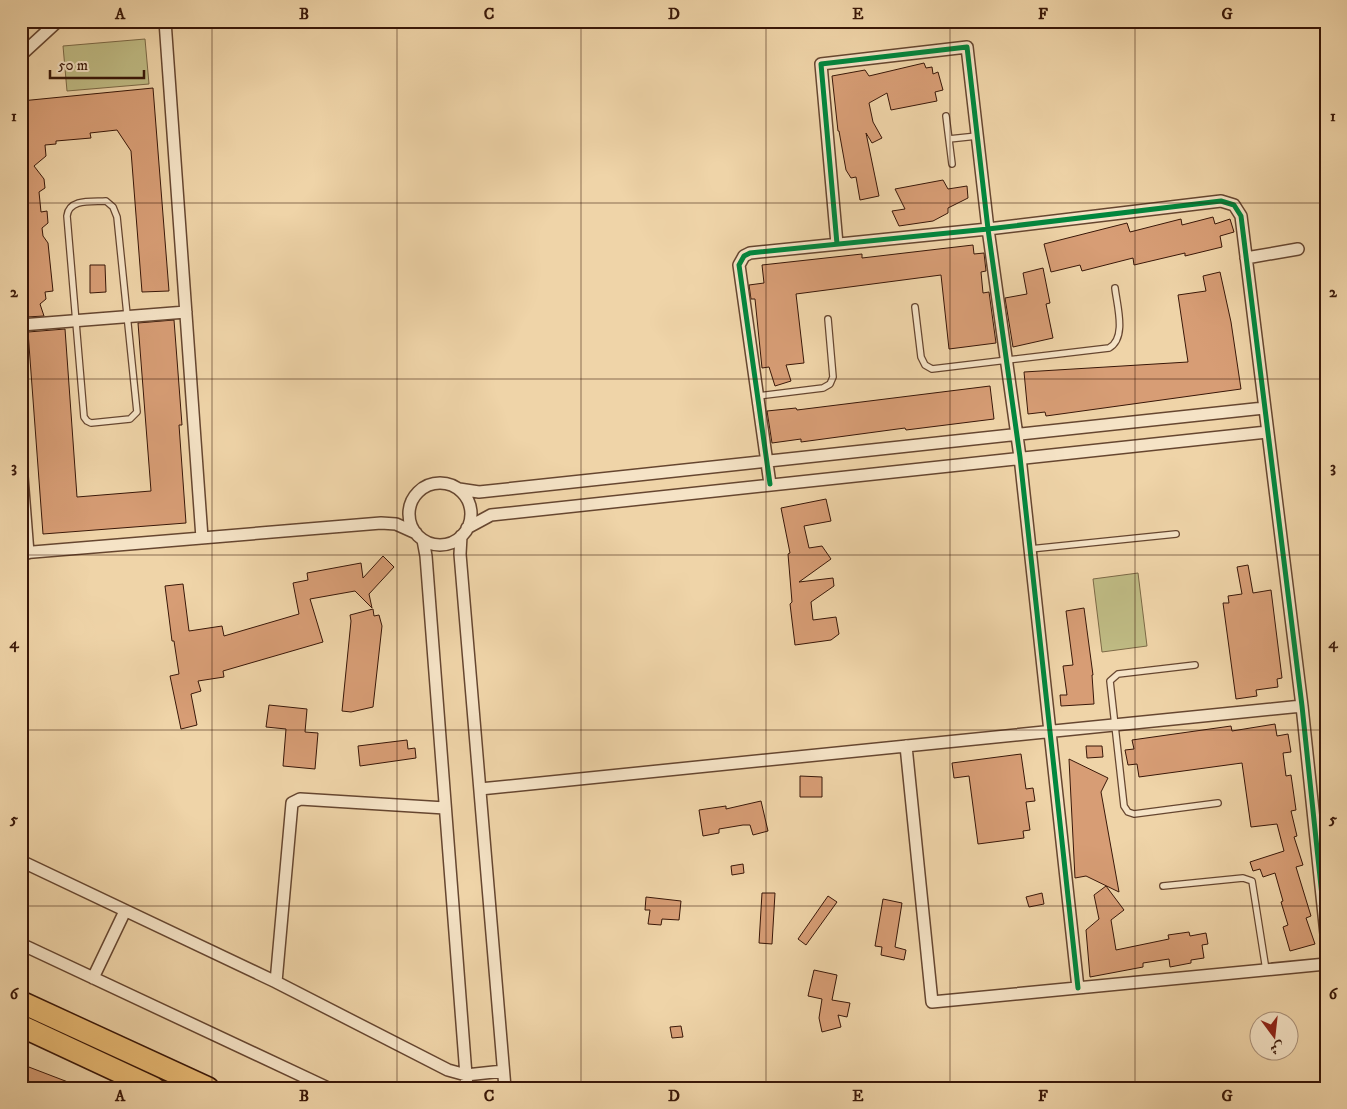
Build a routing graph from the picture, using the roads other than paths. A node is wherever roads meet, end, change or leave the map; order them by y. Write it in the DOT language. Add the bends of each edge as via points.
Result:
graph roads {
  1 [pos="58,21"];
  2 [pos="165,21"];
  3 [pos="21,55"];
  4 [pos="946,116"];
  5 [pos="978,136"];
  6 [pos="949,139"];
  7 [pos="952,164"];
  8 [pos="988,229"];
  9 [pos="837,244"];
  10 [pos="1298,249"];
  11 [pos="1246,258"];
  12 [pos="1115,288"];
  13 [pos="915,307"];
  14 [pos="186,312"];
  15 [pos="127,316"];
  16 [pos="828,319"];
  17 [pos="76,320"];
  18 [pos="21,325"];
  19 [pos="1007,360"];
  20 [pos="758,396"];
  21 [pos="1264,408"];
  22 [pos="1221,413"];
  23 [pos="1267,432"];
  24 [pos="1017,435"];
  25 [pos="1224,435"];
  26 [pos="1020,458"];
  27 [pos="767,462"];
  28 [pos="21,464"];
  29 [pos="770,484"];
  30 [pos="459,490"];
  31 [pos="410,505"];
  32 [pos="381,523"];
  33 [pos="464,532"];
  34 [pos="1176,534"];
  35 [pos="419,536"];
  36 [pos="202,538"];
  37 [pos="1030,549"];
  38 [pos="25,553"];
  39 [pos="1195,665"];
  40 [pos="1302,706"];
  41 [pos="1114,725"];
  42 [pos="1050,731"];
  43 [pos="906,746"];
  44 [pos="480,789"];
  45 [pos="1218,803"];
  46 [pos="446,808"];
  47 [pos="21,861"];
  48 [pos="1163,886"];
  49 [pos="125,911"];
  50 [pos="1326,934"];
  51 [pos="21,944"];
  52 [pos="1326,964"];
  53 [pos="1266,970"];
  54 [pos="93,978"];
  55 [pos="276,982"];
  56 [pos="1078,988"];
  57 [pos="21,1002"];
  58 [pos="21,1026"];
  59 [pos="503,1071"];
  60 [pos="466,1075"];
  61 [pos="123,1080"];
  62 [pos="154,1088"];
  63 [pos="208,1088"];
  64 [pos="328,1088"];
  65 [pos="467,1088"];
  66 [pos="505,1088"];
  1 -- 3 [label="street"];
  2 -- 14 [label="street"];
  4 -- 6 [label="lane"];
  5 -- 6 [label="lane"];
  5 -- 8 [label="street"];
  5 -- 9 [label="street" via="968,47 820,64"];
  6 -- 7 [label="lane"];
  8 -- 9 [label="street"];
  8 -- 11 [label="street" via="1225,201 1237,208 1241,216"];
  8 -- 19 [label="street"];
  9 -- 20 [label="street" via="750,253 740,261"];
  10 -- 11 [label="street"];
  11 -- 21 [label="street"];
  12 -- 19 [label="lane" via="1120,333 1113,346"];
  13 -- 19 [label="lane" via="921,358 928,367"];
  14 -- 15 [label="street"];
  14 -- 36 [label="street"];
  15 -- 17 [label="street"];
  15 -- 17 [label="lane" via="137,412 130,419 91,423 84,417"];
  15 -- 17 [label="lane" via="116,212 106,201 72,205 67,216"];
  16 -- 20 [label="lane" via="833,376 830,384 823,388"];
  17 -- 18 [label="street"];
  19 -- 24 [label="street"];
  20 -- 27 [label="street"];
  21 -- 22 [label="street"];
  21 -- 23 [label="street"];
  22 -- 24 [label="street"];
  22 -- 25 [label="street"];
  23 -- 25 [label="street"];
  23 -- 40 [label="street"];
  24 -- 26 [label="street"];
  24 -- 27 [label="street"];
  25 -- 26 [label="street"];
  26 -- 29 [label="street"];
  26 -- 37 [label="street"];
  27 -- 29 [label="street"];
  27 -- 30 [label="street" via="479,492"];
  28 -- 38 [label="street"];
  29 -- 33 [label="street" via="491,515"];
  30 -- 31 [label="street" via="450,485 430,485 421,489"];
  30 -- 33 [label="street" via="470,507 470,518"];
  31 -- 32 [label="street"];
  31 -- 35 [label="street" via="411,525"];
  32 -- 35 [label="street" via="396,524"];
  32 -- 36 [label="street"];
  33 -- 35 [label="street" via="442,544"];
  33 -- 44 [label="street" via="460,554"];
  34 -- 37 [label="lane"];
  35 -- 46 [label="street" via="426,556"];
  36 -- 38 [label="street"];
  37 -- 42 [label="street"];
  39 -- 41 [label="lane" via="1115,676 1109,686"];
  40 -- 41 [label="street"];
  40 -- 50 [label="street"];
  41 -- 42 [label="street"];
  41 -- 45 [label="lane" via="1124,806 1128,812 1134,814"];
  42 -- 43 [label="street"];
  42 -- 56 [label="street"];
  43 -- 44 [label="street"];
  43 -- 56 [label="street" via="932,1002"];
  44 -- 59 [label="street"];
  46 -- 55 [label="street" via="300,799 292,803"];
  46 -- 60 [label="street"];
  47 -- 49 [label="street"];
  48 -- 53 [label="lane" via="1243,878 1252,882"];
  49 -- 54 [label="street"];
  49 -- 55 [label="street"];
  51 -- 54 [label="street"];
  52 -- 53 [label="street"];
  53 -- 56 [label="street"];
  54 -- 64 [label="street"];
  55 -- 60 [label="street" via="440,1066"];
  57 -- 63 [label="highway"];
  58 -- 61 [label="highway"];
  59 -- 60 [label="street"];
  59 -- 66 [label="street"];
  60 -- 65 [label="street"];
  61 -- 62 [label="highway"];
}
